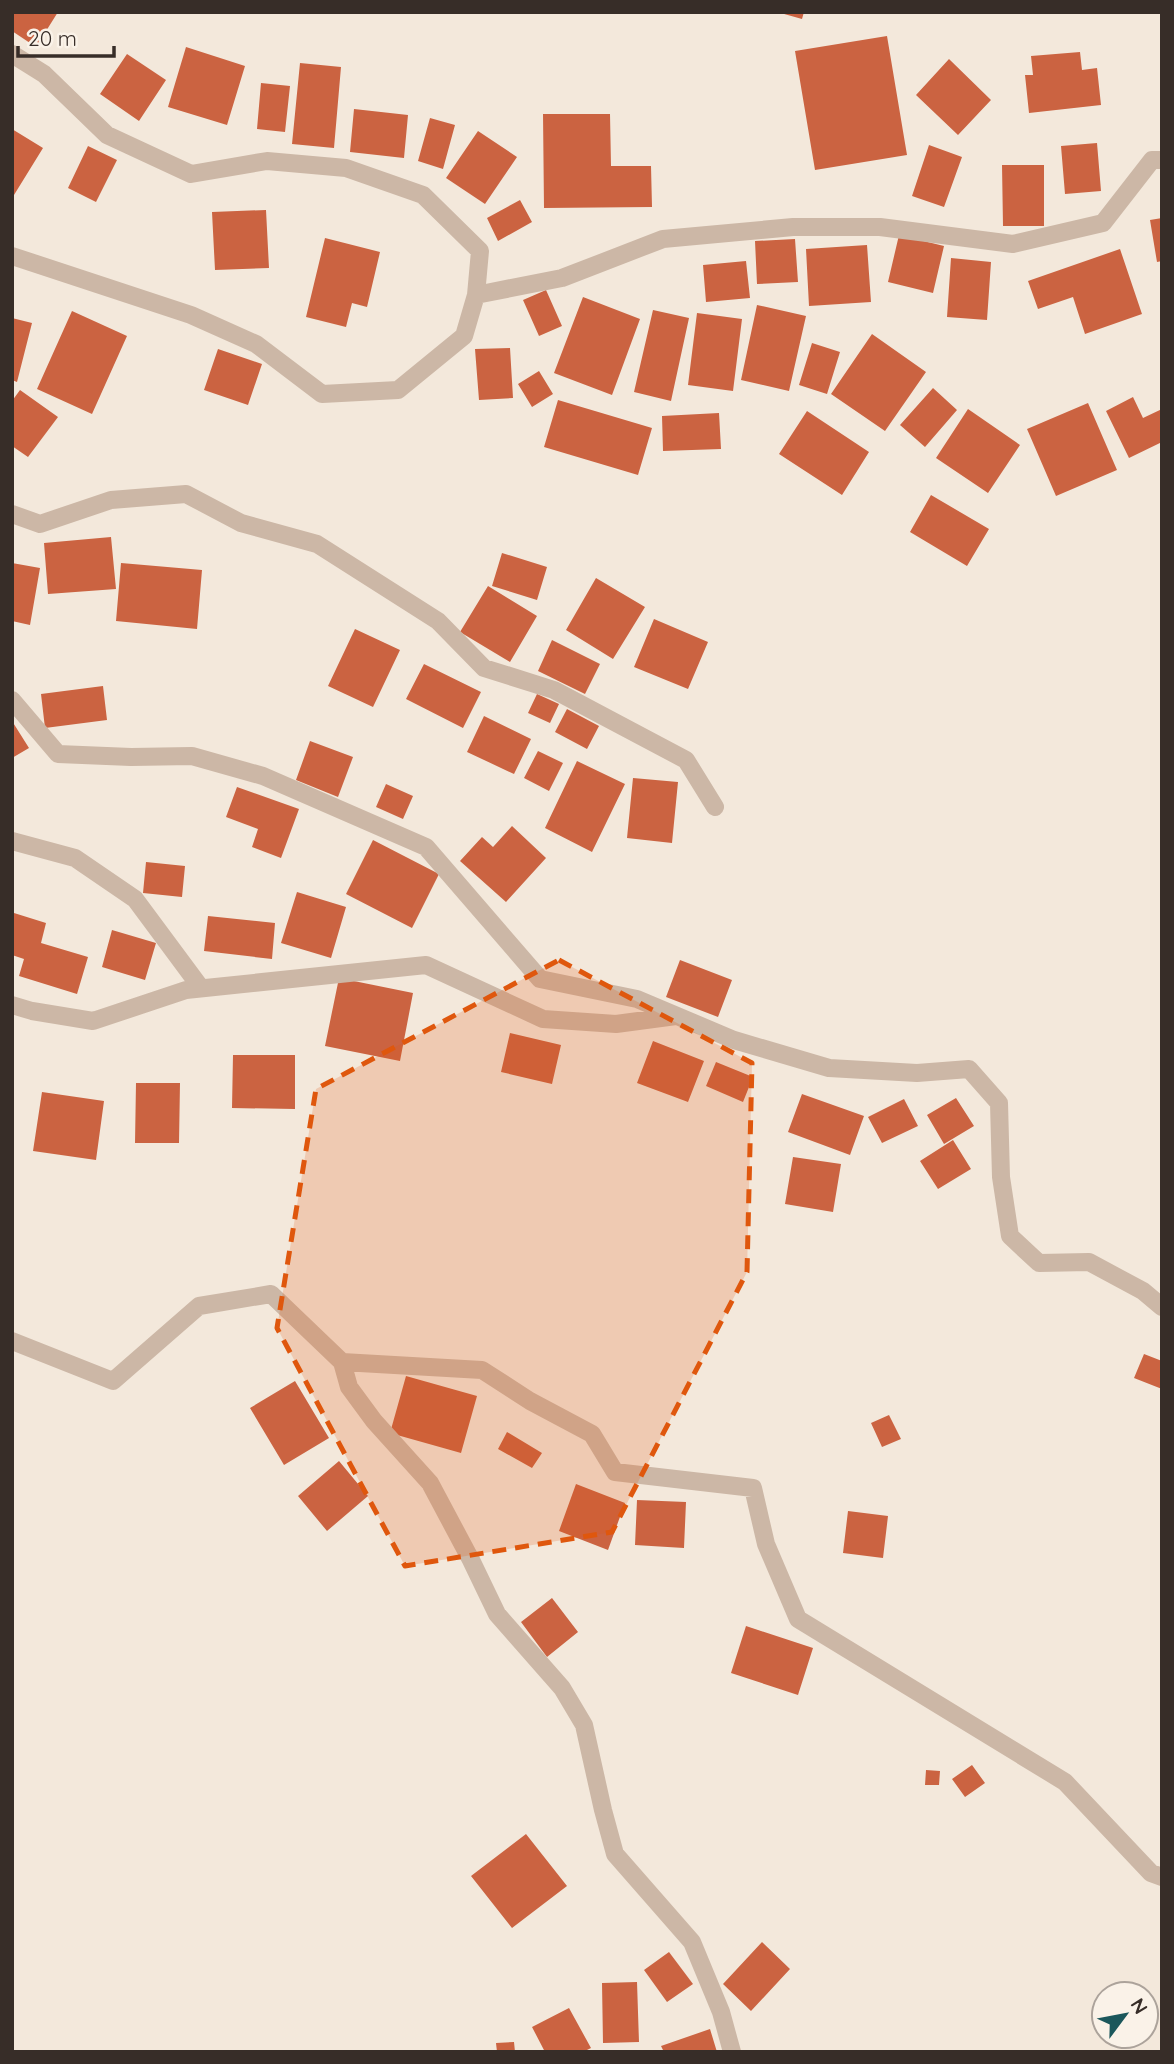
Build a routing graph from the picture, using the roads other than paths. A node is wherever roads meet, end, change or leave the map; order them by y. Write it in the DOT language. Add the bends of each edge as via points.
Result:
graph roads {
  1 [pos="12,54"];
  2 [pos="1162,160"];
  3 [pos="12,256"];
  4 [pos="476,295"];
  5 [pos="12,514"];
  6 [pos="12,700"];
  7 [pos="715,807"];
  8 [pos="12,841"];
  9 [pos="201,988"];
  10 [pos="12,1005"];
  11 [pos="676,1016"];
  12 [pos="1162,1307"];
  13 [pos="12,1341"];
  14 [pos="342,1362"];
  15 [pos="1162,1877"];
  16 [pos="732,2052"];
  1 -- 4 [label="street" via="44,74 107,135 191,174 267,161 346,168 423,195 480,251"];
  2 -- 4 [label="street" via="1152,160 1102,223 1013,244 880,227 793,228 663,239 562,278"];
  3 -- 4 [label="street" via="191,315 245,339 322,394 398,390 464,336"];
  5 -- 7 [label="street" via="40,524 111,500 186,494 241,523 317,544 438,621 484,668 554,690 686,760"];
  6 -- 11 [label="street" via="58,754 192,756 263,776 426,847 540,979 637,999"];
  8 -- 9 [label="street" via="75,858 135,899"];
  9 -- 10 [label="street" via="93,1021"];
  9 -- 11 [label="street" via="426,965 543,1019 617,1024"];
  11 -- 12 [label="street" via="734,1040 829,1068 918,1073 969,1069 999,1102 1001,1177 1010,1236 1039,1262 1088,1262 1143,1291"];
  13 -- 14 [label="street" via="114,1381 199,1306 271,1294"];
  14 -- 15 [label="street" via="482,1370 592,1434 615,1472 753,1488 765,1544 799,1619 1065,1782 1151,1873"];
  14 -- 16 [label="street" via="349,1387 430,1483 496,1615 562,1688 584,1725 615,1854 692,1942"];
}
